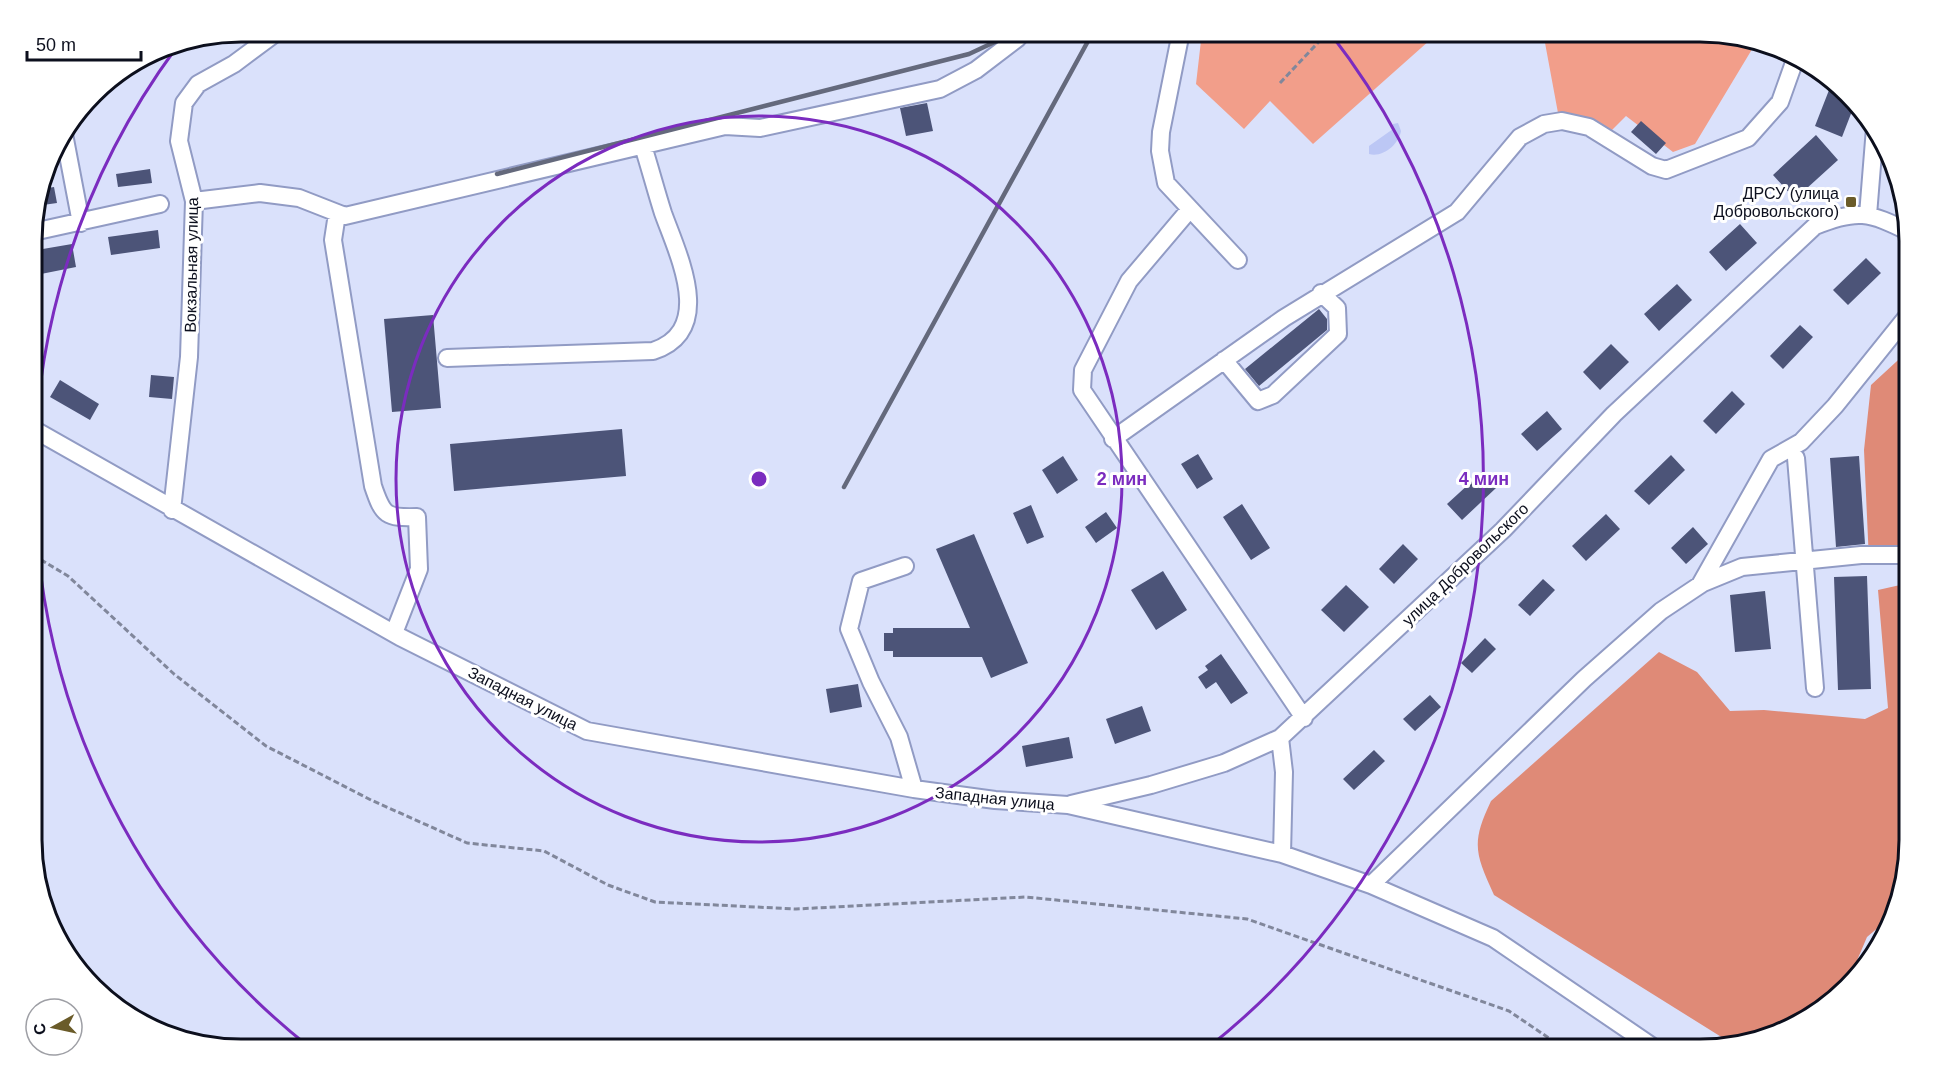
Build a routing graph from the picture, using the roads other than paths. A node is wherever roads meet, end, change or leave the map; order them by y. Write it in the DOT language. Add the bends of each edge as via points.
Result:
graph roads {
  1 [pos="264,42"];
  2 [pos="1013,42"];
  3 [pos="1178,42"];
  4 [pos="1793,66"];
  5 [pos="643,146"];
  6 [pos="1874,146"];
  7 [pos="66,147"];
  8 [pos="195,201"];
  9 [pos="160,204"];
  10 [pos="1190,209"];
  11 [pos="337,214"];
  12 [pos="1868,215"];
  13 [pos="81,223"];
  14 [pos="1899,228"];
  15 [pos="43,230"];
  16 [pos="1238,260"];
  17 [pos="1322,293"];
  18 [pos="1899,326"];
  19 [pos="447,358"];
  20 [pos="1224,360"];
  21 [pos="42,434"];
  22 [pos="1113,439"];
  23 [pos="1796,458"];
  24 [pos="172,510"];
  25 [pos="1899,555"];
  26 [pos="1804,560"];
  27 [pos="905,566"];
  28 [pos="1700,585"];
  29 [pos="394,633"];
  30 [pos="1815,688"];
  31 [pos="1304,718"];
  32 [pos="1280,738"];
  33 [pos="914,789"];
  34 [pos="1068,805"];
  35 [pos="1282,854"];
  36 [pos="1371,885"];
  37 [pos="1641,1039"];
  1 -- 8 [label="street, Вокзальная улица" via="198,84 184,103 179,141"];
  2 -- 5 [label="street" via="976,70 940,89 760,128 725,126"];
  3 -- 10 [label="street" via="1160,152 1166,183"];
  4 -- 17 [label="street" via="1780,102 1749,138 1666,170 1652,166 1589,127 1562,121 1544,124 1520,137 1457,212"];
  5 -- 11 [label="street" via="345,216"];
  5 -- 19 [label="street" via="684,268 690,303 680,330 667,346 653,351"];
  6 -- 12 [label="street"];
  7 -- 13 [label="street"];
  8 -- 11 [label="street" via="260,193 299,198"];
  8 -- 24 [label="street, Вокзальная улица" via="189,357"];
  9 -- 13 [label="street"];
  10 -- 16 [label="street"];
  10 -- 22 [label="street" via="1129,281 1083,370 1082,390"];
  11 -- 29 [label="street" via="333,240 373,486 381,508 393,518 417,517 419,570"];
  12 -- 14 [label="street, улица Добровольского"];
  12 -- 31 [label="street, улица Добровольского" via="1844,215 1815,226 1614,414 1503,530"];
  13 -- 15 [label="street"];
  17 -- 20 [label="street"];
  17 -- 20 [label="street" via="1337,308 1338,334 1273,395 1258,401"];
  18 -- 28 [label="street" via="1801,442 1771,459"];
  20 -- 22 [label="street"];
  21 -- 24 [label="street, Западная улица"];
  22 -- 31 [label="street"];
  23 -- 26 [label="street"];
  24 -- 29 [label="street, Западная улица"];
  25 -- 26 [label="street"];
  26 -- 28 [label="street" via="1743,567"];
  26 -- 30 [label="street"];
  27 -- 33 [label="street" via="861,581 849,628 899,737"];
  28 -- 36 [label="street" via="1661,611 1584,680"];
  29 -- 33 [label="street, Западная улица" via="587,731"];
  31 -- 32 [label="street, улица Добровольского"];
  32 -- 34 [label="street, улица Добровольского" via="1224,763"];
  32 -- 35 [label="street" via="1284,772"];
  33 -- 34 [label="street, Западная улица"];
  34 -- 35 [label="street"];
  35 -- 36 [label="street"];
  36 -- 37 [label="street" via="1493,938"];
}
